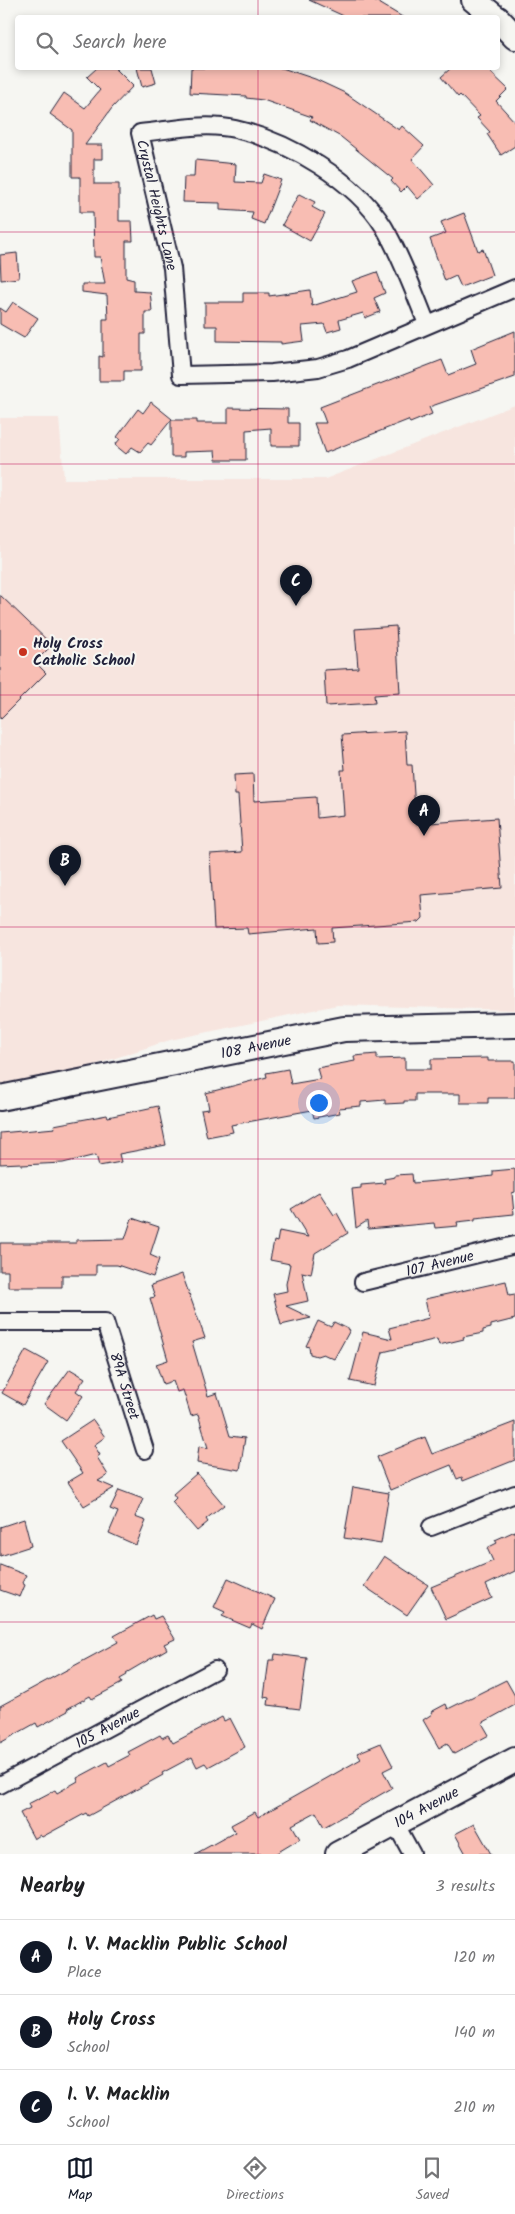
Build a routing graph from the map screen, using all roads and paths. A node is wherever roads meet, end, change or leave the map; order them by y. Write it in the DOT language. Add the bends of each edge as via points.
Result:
graph roads {
  1 [pos="474,0"];
  2 [pos="492,15"];
  3 [pos="500,22"];
  4 [pos="515,37"];
  5 [pos="515,288"];
  6 [pos="427,324"];
  7 [pos="515,1025"];
  8 [pos="0,1098"];
  9 [pos="515,1245"];
  10 [pos="363,1282"];
  11 [pos="0,1322"];
  12 [pos="145,1450"];
  13 [pos="515,1494"];
  14 [pos="431,1527"];
  15 [pos="215,1670"];
  16 [pos="515,1760"];
  17 [pos="0,1785"];
  18 [pos="395,1822"];
  19 [pos="338,1854"];
  20 [pos="412,1854"];
  1 -- 2 [label="street"];
  3 -- 4 [label="street"];
  5 -- 6 [label="street, Crystal Heights Lane"];
  6 -- 6 [label="street, Crystal Heights Lane" via="383,226 353,191 322,167 278,144 234,129 201,126 140,133 172,268 182,375 272,373 318,368 348,359"];
  7 -- 8 [label="street, 108 Avenue" via="344,1029"];
  9 -- 10 [label="street, 107 Avenue"];
  11 -- 12 [label="street, 89A Street" via="105,1322"];
  13 -- 14 [label="street"];
  15 -- 17 [label="street, 105 Avenue"];
  16 -- 18 [label="street, 104 Avenue"];
  18 -- 19 [label="street, 104 Avenue"];
  18 -- 20 [label="street"];
}
